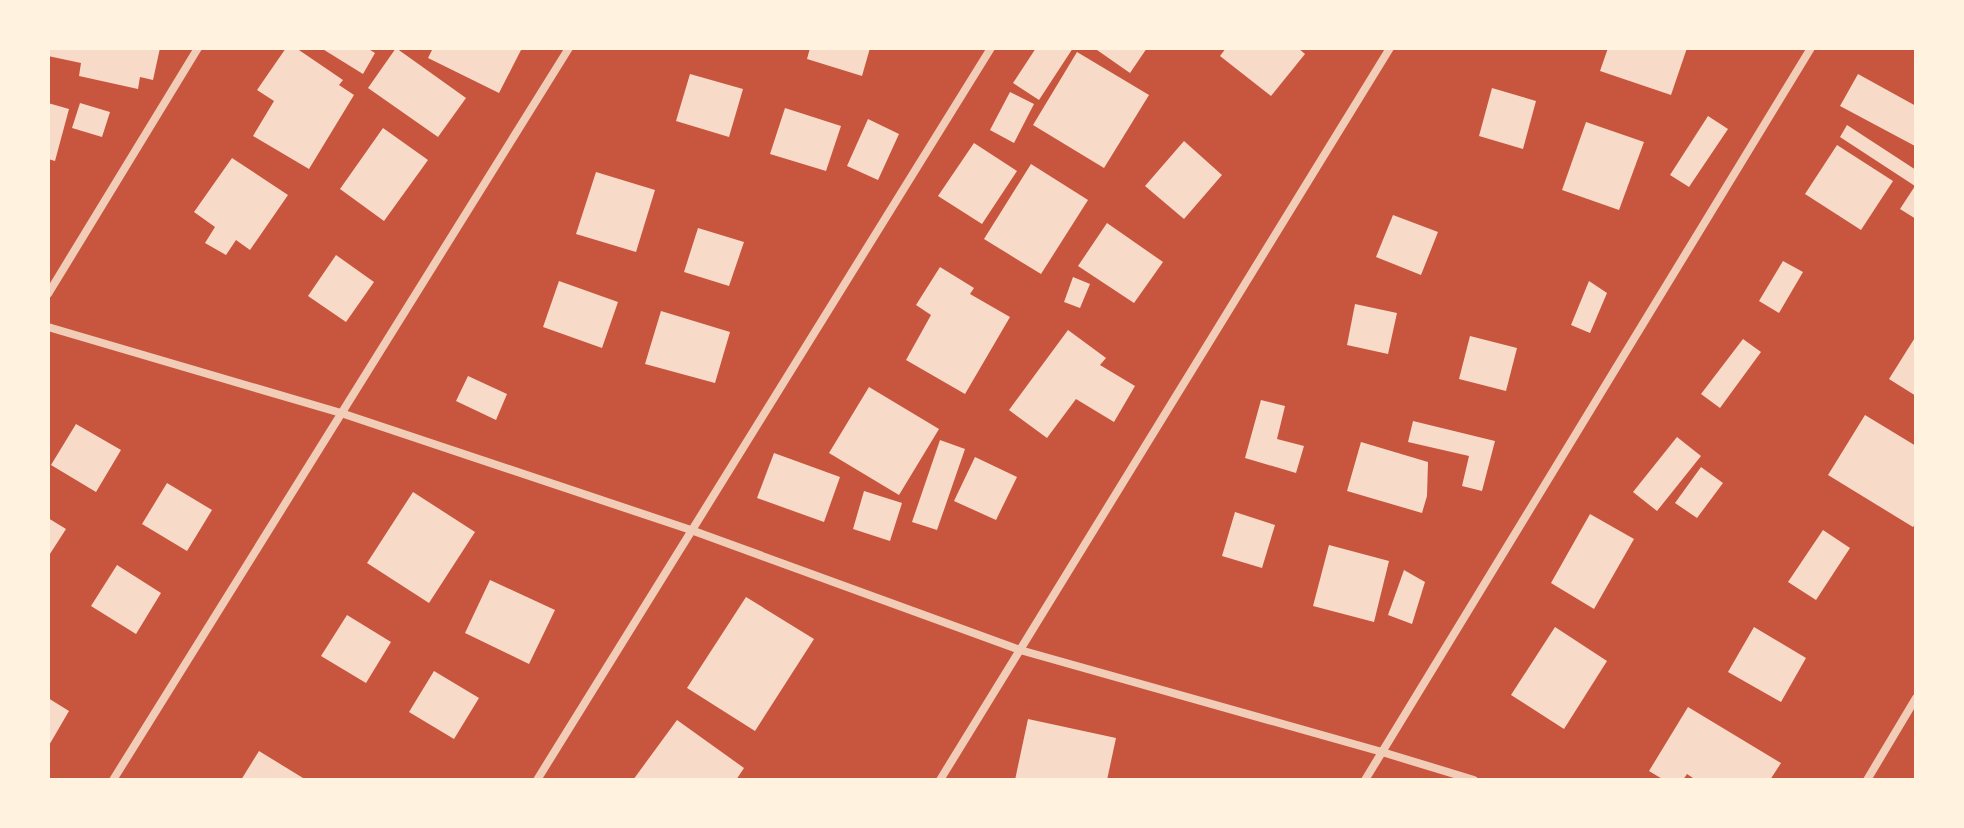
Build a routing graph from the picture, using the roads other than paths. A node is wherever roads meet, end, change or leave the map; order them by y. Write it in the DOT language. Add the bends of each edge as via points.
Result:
graph roads {
  1 [pos="198,48"];
  2 [pos="569,48"];
  3 [pos="991,48"];
  4 [pos="1390,48"];
  5 [pos="1811,48"];
  6 [pos="48,294"];
  7 [pos="48,327"];
  8 [pos="341,413"];
  9 [pos="691,530"];
  10 [pos="1020,650"];
  11 [pos="1916,698"];
  12 [pos="1382,752"];
  13 [pos="113,780"];
  14 [pos="537,780"];
  15 [pos="940,780"];
  16 [pos="1365,780"];
  17 [pos="1474,780"];
  18 [pos="1867,780"];
  1 -- 6 [label="street"];
  2 -- 8 [label="street"];
  3 -- 9 [label="street"];
  4 -- 10 [label="street"];
  5 -- 12 [label="street"];
  7 -- 8 [label="street"];
  8 -- 9 [label="street"];
  8 -- 13 [label="street"];
  9 -- 10 [label="street"];
  9 -- 14 [label="street"];
  10 -- 12 [label="street"];
  10 -- 15 [label="street"];
  11 -- 18 [label="street"];
  12 -- 16 [label="street"];
  12 -- 17 [label="street"];
}
